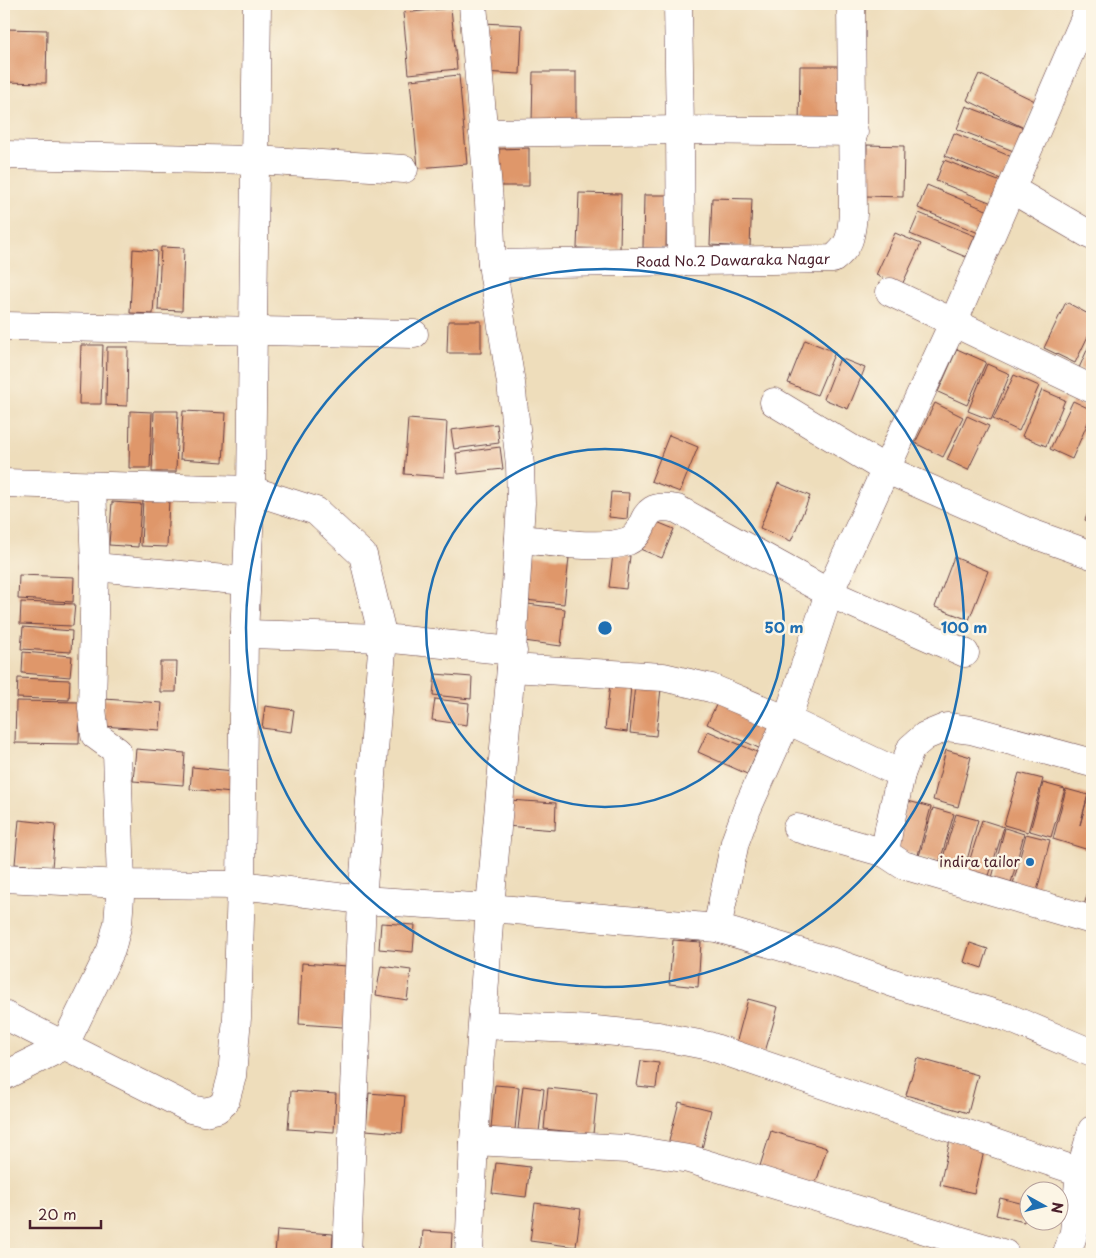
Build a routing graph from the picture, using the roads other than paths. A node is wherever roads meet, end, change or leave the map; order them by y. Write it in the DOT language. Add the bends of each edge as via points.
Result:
graph roads {
  1 [pos="257,4"];
  2 [pos="473,4"];
  3 [pos="678,4"];
  4 [pos="851,4"];
  5 [pos="1092,4"];
  6 [pos="680,130"];
  7 [pos="854,132"];
  8 [pos="483,133"];
  9 [pos="4,155"];
  10 [pos="255,160"];
  11 [pos="404,169"];
  12 [pos="1010,189"];
  13 [pos="1092,236"];
  14 [pos="682,262"];
  15 [pos="492,264"];
  16 [pos="890,292"];
  17 [pos="954,321"];
  18 [pos="4,326"];
  19 [pos="253,330"];
  20 [pos="414,334"];
  21 [pos="1092,389"];
  22 [pos="774,402"];
  23 [pos="885,469"];
  24 [pos="4,483"];
  25 [pos="92,486"];
  26 [pos="251,490"];
  27 [pos="519,539"];
  28 [pos="1092,556"];
  29 [pos="96,567"];
  30 [pos="246,581"];
  31 [pos="829,593"];
  32 [pos="244,634"];
  33 [pos="383,638"];
  34 [pos="965,653"];
  35 [pos="512,660"];
  36 [pos="787,720"];
  37 [pos="1092,763"];
  38 [pos="901,774"];
  39 [pos="797,828"];
  40 [pos="886,853"];
  41 [pos="4,878"];
  42 [pos="121,884"];
  43 [pos="241,886"];
  44 [pos="362,900"];
  45 [pos="490,908"];
  46 [pos="1092,920"];
  47 [pos="717,928"];
  48 [pos="4,1015"];
  49 [pos="483,1025"];
  50 [pos="64,1046"];
  51 [pos="1092,1053"];
  52 [pos="4,1076"];
  53 [pos="1092,1130"];
  54 [pos="474,1141"];
  55 [pos="1080,1172"];
  56 [pos="1078,1241"];
  57 [pos="347,1254"];
  58 [pos="475,1254"];
  59 [pos="1005,1254"];
  1 -- 10 [label="street"];
  2 -- 8 [label="street"];
  3 -- 6 [label="street"];
  4 -- 7 [label="street, Road No.2 Dawaraka Nagar"];
  5 -- 12 [label="street"];
  6 -- 7 [label="street"];
  6 -- 8 [label="street"];
  6 -- 14 [label="street"];
  7 -- 14 [label="street, Road No.2 Dawaraka Nagar" via="853,214 851,236 845,250 833,259"];
  8 -- 15 [label="street"];
  9 -- 10 [label="street"];
  10 -- 11 [label="street"];
  10 -- 19 [label="street"];
  12 -- 13 [label="street"];
  12 -- 17 [label="street"];
  14 -- 15 [label="street, Road No.2 Dawaraka Nagar"];
  15 -- 27 [label="street" via="520,465"];
  16 -- 17 [label="street"];
  17 -- 21 [label="street"];
  17 -- 23 [label="street"];
  18 -- 19 [label="street"];
  19 -- 20 [label="street"];
  19 -- 26 [label="street"];
  22 -- 23 [label="street"];
  23 -- 28 [label="street" via="1028,532"];
  23 -- 31 [label="street"];
  24 -- 25 [label="street"];
  25 -- 26 [label="street"];
  25 -- 29 [label="street"];
  26 -- 30 [label="street"];
  26 -- 33 [label="street" via="316,511 362,555"];
  27 -- 31 [label="street" via="609,545 634,536 644,517 665,506 698,520"];
  27 -- 35 [label="street"];
  29 -- 30 [label="street"];
  29 -- 42 [label="street" via="92,708 96,735 117,751"];
  30 -- 32 [label="street"];
  31 -- 34 [label="street"];
  31 -- 36 [label="street"];
  32 -- 33 [label="street"];
  32 -- 43 [label="street"];
  33 -- 35 [label="street"];
  33 -- 44 [label="street"];
  35 -- 36 [label="street" via="663,677 711,688"];
  35 -- 45 [label="street"];
  36 -- 38 [label="street"];
  36 -- 47 [label="street" via="735,842"];
  37 -- 38 [label="street" via="971,730 947,727 925,736 912,748"];
  38 -- 40 [label="street"];
  39 -- 40 [label="street"];
  40 -- 46 [label="street" via="904,864"];
  41 -- 42 [label="street"];
  42 -- 43 [label="street"];
  42 -- 50 [label="street" via="118,923 111,950"];
  43 -- 44 [label="street"];
  43 -- 50 [label="street" via="237,1018 232,1076 225,1102 217,1109 204,1112 191,1109"];
  44 -- 45 [label="street"];
  44 -- 57 [label="street"];
  45 -- 47 [label="street"];
  45 -- 49 [label="street"];
  47 -- 51 [label="street" via="1009,1018"];
  48 -- 50 [label="street"];
  49 -- 54 [label="street"];
  49 -- 55 [label="street" via="595,1030 658,1036 709,1046"];
  50 -- 52 [label="street"];
  53 -- 55 [label="street"];
  54 -- 58 [label="street"];
  54 -- 59 [label="street" via="627,1149 688,1159"];
  55 -- 56 [label="street"];
}
